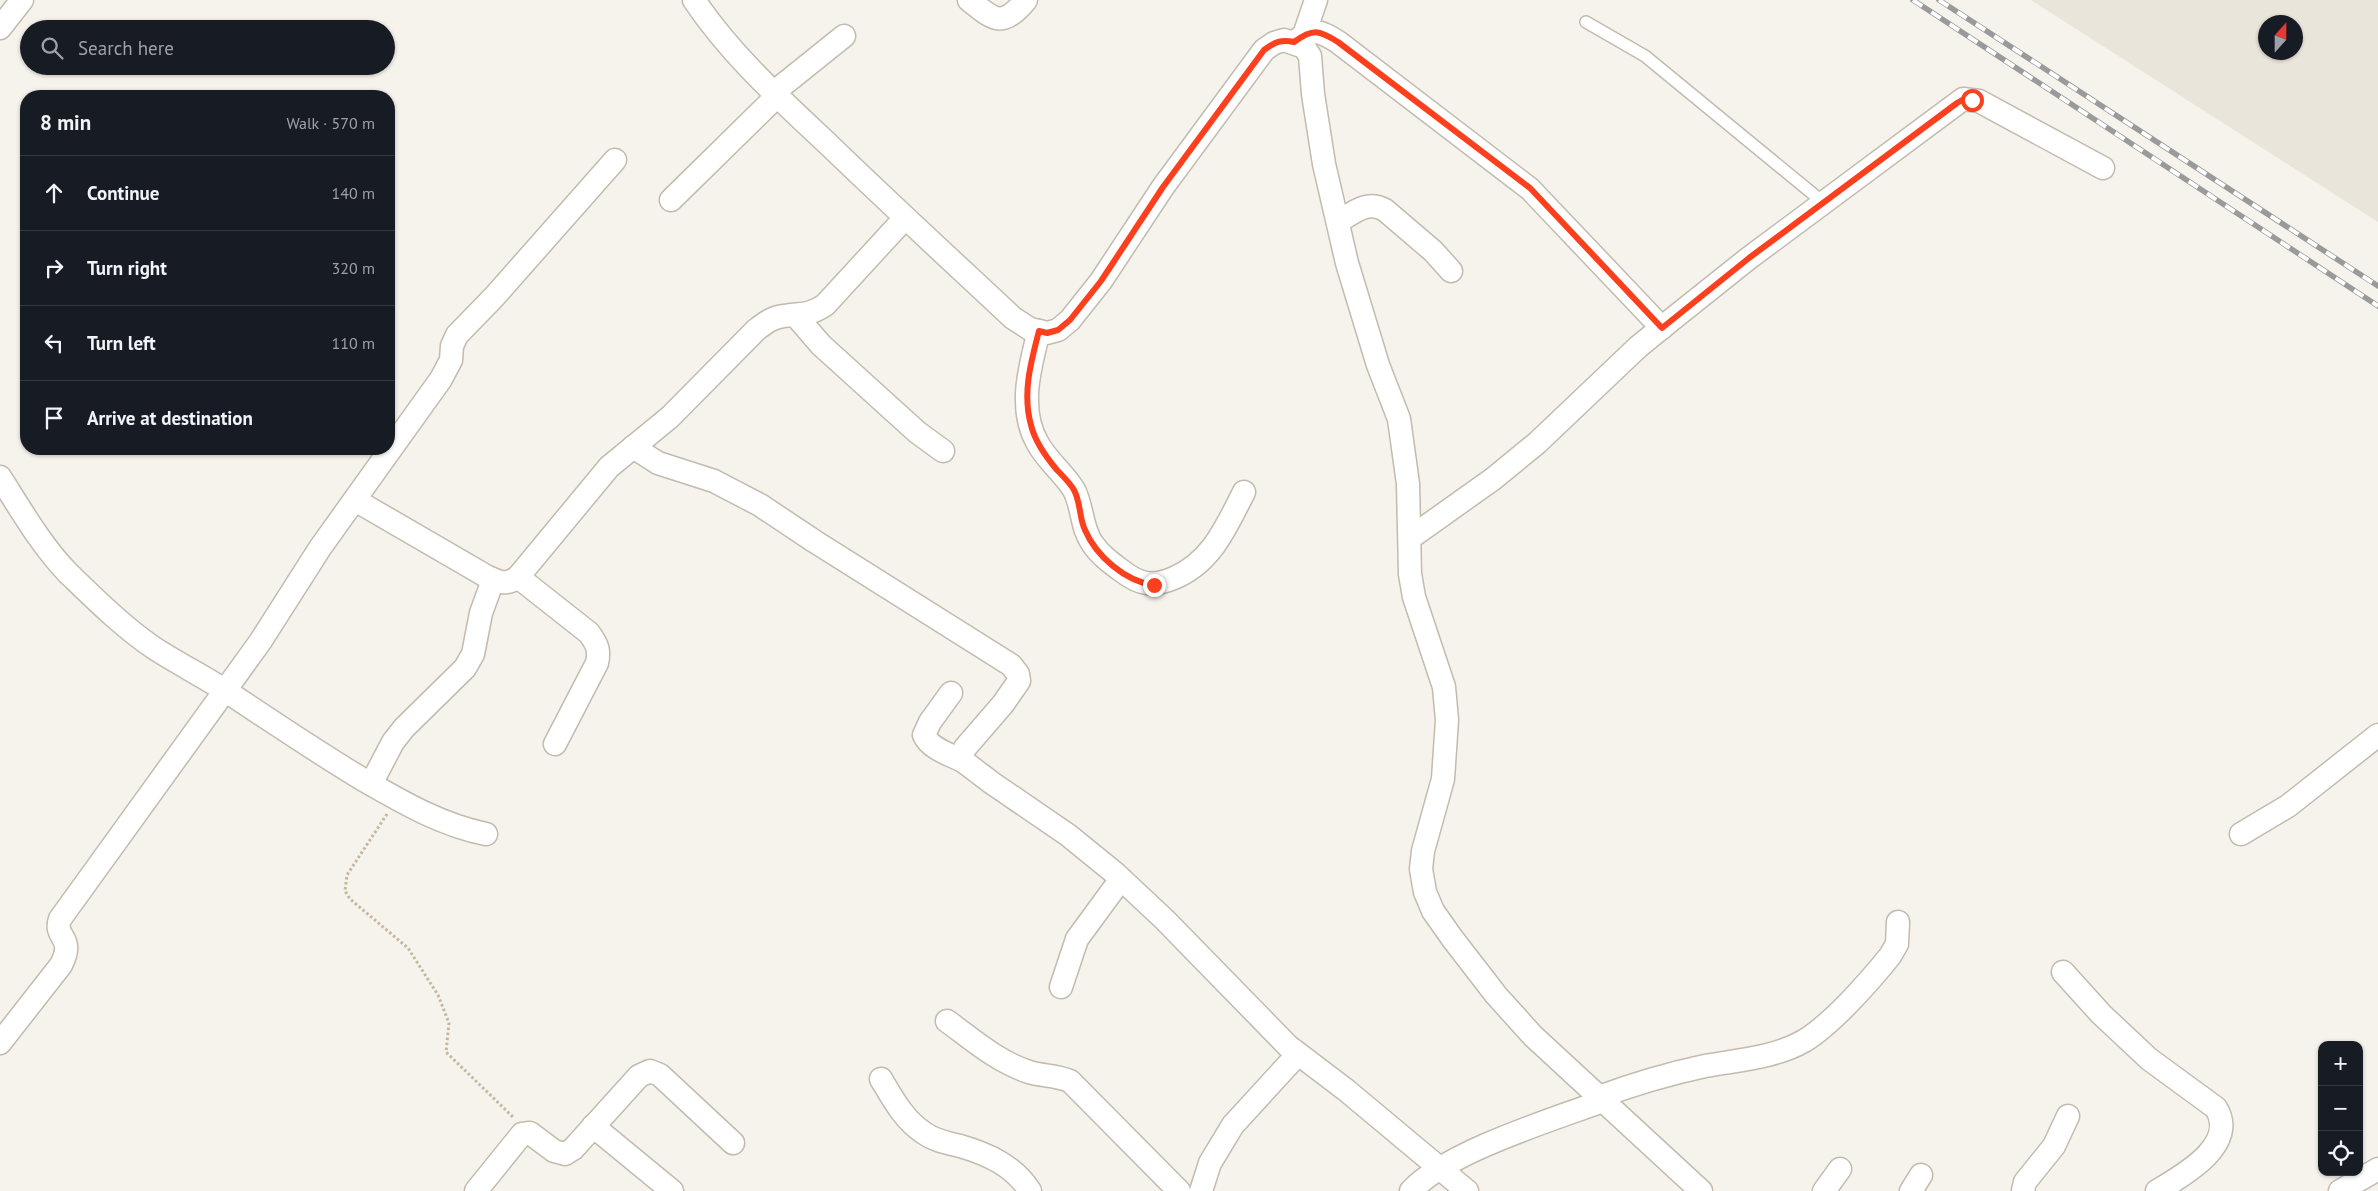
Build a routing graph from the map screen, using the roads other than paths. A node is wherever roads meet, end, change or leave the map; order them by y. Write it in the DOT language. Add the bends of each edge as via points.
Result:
graph roads {
  1 [pos="22,0"];
  2 [pos="694,0"];
  3 [pos="969,0"];
  4 [pos="1026,0"];
  5 [pos="1316,0"];
  6 [pos="1586,22"];
  7 [pos="0,28"];
  8 [pos="844,36"];
  9 [pos="1299,39"];
  10 [pos="775,94"];
  11 [pos="615,160"];
  12 [pos="2103,168"];
  13 [pos="671,200"];
  14 [pos="1824,203"];
  15 [pos="905,218"];
  16 [pos="1338,222"];
  17 [pos="1451,271"];
  18 [pos="796,316"];
  19 [pos="1662,328"];
  20 [pos="1039,331"];
  21 [pos="395,444"];
  22 [pos="632,447"];
  23 [pos="943,451"];
  24 [pos="387,455"];
  25 [pos="0,477"];
  26 [pos="1244,492"];
  27 [pos="355,500"];
  28 [pos="1410,538"];
  29 [pos="518,577"];
  30 [pos="493,580"];
  31 [pos="225,690"];
  32 [pos="951,693"];
  33 [pos="2378,735"];
  34 [pos="555,744"];
  35 [pos="963,761"];
  36 [pos="371,784"];
  37 [pos="486,834"];
  38 [pos="2241,834"];
  39 [pos="1121,879"];
  40 [pos="1898,922"];
  41 [pos="2063,972"];
  42 [pos="1060,987"];
  43 [pos="947,1021"];
  44 [pos="0,1043"];
  45 [pos="1298,1054"];
  46 [pos="882,1079"];
  47 [pos="1601,1099"];
  48 [pos="2068,1116"];
  49 [pos="593,1126"];
  50 [pos="733,1143"];
  51 [pos="1440,1168"];
  52 [pos="1840,1169"];
  53 [pos="2378,1169"];
  54 [pos="476,1191"];
  55 [pos="672,1191"];
  56 [pos="1030,1191"];
  57 [pos="1179,1191"];
  58 [pos="1201,1191"];
  59 [pos="1411,1191"];
  60 [pos="1467,1191"];
  61 [pos="1701,1191"];
  62 [pos="1824,1191"];
  63 [pos="2023,1191"];
  64 [pos="2157,1191"];
  65 [pos="2340,1191"];
  1 -- 7 [label="street"];
  2 -- 10 [label="street" via="744,64"];
  3 -- 4 [label="street" via="993,19 1002,20"];
  5 -- 9 [label="street"];
  6 -- 14 [label="lane" via="1646,56"];
  8 -- 10 [label="street"];
  9 -- 16 [label="street" via="1310,56 1324,164"];
  9 -- 19 [label="street" via="1313,32 1323,33 1338,42 1501,164 1548,207"];
  9 -- 20 [label="street" via="1274,42 1264,50 1070,320 1058,330"];
  10 -- 13 [label="street"];
  10 -- 15 [label="street"];
  11 -- 21 [label="street" via="458,335 441,379"];
  12 -- 14 [label="street" via="1979,101 1964,99"];
  14 -- 19 [label="street"];
  15 -- 18 [label="street" via="825,305 814,312"];
  15 -- 20 [label="street" via="1013,318"];
  16 -- 17 [label="street" via="1361,208 1376,205 1433,251"];
  16 -- 28 [label="street" via="1347,263 1398,420 1406,457"];
  18 -- 22 [label="street" via="770,319 756,330 670,417"];
  18 -- 23 [label="street" via="821,345 917,432"];
  19 -- 28 [label="street" via="1537,443"];
  20 -- 26 [label="street" via="1030,368 1027,401 1030,424 1036,442 1074,489 1084,529 1103,557 1142,584 1163,583 1188,572 1201,562 1219,539"];
  22 -- 29 [label="street" via="610,467"];
  22 -- 35 [label="street" via="658,462 714,481 760,505 1011,665 1018,674 1019,682 965,748"];
  24 -- 27 [label="street"];
  25 -- 31 [label="street" via="44,546 67,572 152,647"];
  27 -- 30 [label="street"];
  27 -- 31 [label="street"];
  28 -- 47 [label="street" via="1414,597 1444,687 1447,720 1443,779 1423,851 1421,868 1425,892 1443,925 1496,995 1533,1036"];
  29 -- 30 [label="street" via="506,583"];
  29 -- 34 [label="street" via="590,633 597,644 597,664"];
  30 -- 36 [label="street" via="481,613 473,654 465,668 394,742"];
  31 -- 36 [label="street" via="315,751"];
  31 -- 44 [label="street" via="60,919 59,931 68,947 66,955"];
  32 -- 35 [label="street" via="924,735 932,746"];
  33 -- 38 [label="street" via="2288,806"];
  35 -- 39 [label="street" via="1068,835"];
  36 -- 37 [label="street" via="424,814 464,830"];
  39 -- 42 [label="street" via="1077,940"];
  39 -- 45 [label="street"];
  40 -- 47 [label="street" via="1897,944 1890,956 1825,1024 1804,1041 1783,1050 1640,1082"];
  41 -- 64 [label="street" via="2143,1054 2216,1108 2221,1116 2212,1151 2202,1162"];
  43 -- 57 [label="street" via="995,1057 1013,1066 1070,1081"];
  45 -- 51 [label="street"];
  45 -- 58 [label="street" via="1233,1125 1210,1163"];
  46 -- 56 [label="street" via="896,1104 924,1133 1002,1163"];
  47 -- 51 [label="street"];
  47 -- 61 [label="street"];
  48 -- 63 [label="street" via="2054,1146 2025,1182"];
  49 -- 50 [label="street" via="639,1076 650,1071 660,1075"];
  49 -- 54 [label="street" via="573,1149 561,1154 526,1132"];
  49 -- 55 [label="street"];
  51 -- 59 [label="street"];
  51 -- 60 [label="street"];
  52 -- 62 [label="street"];
  53 -- 65 [label="street"];
}
